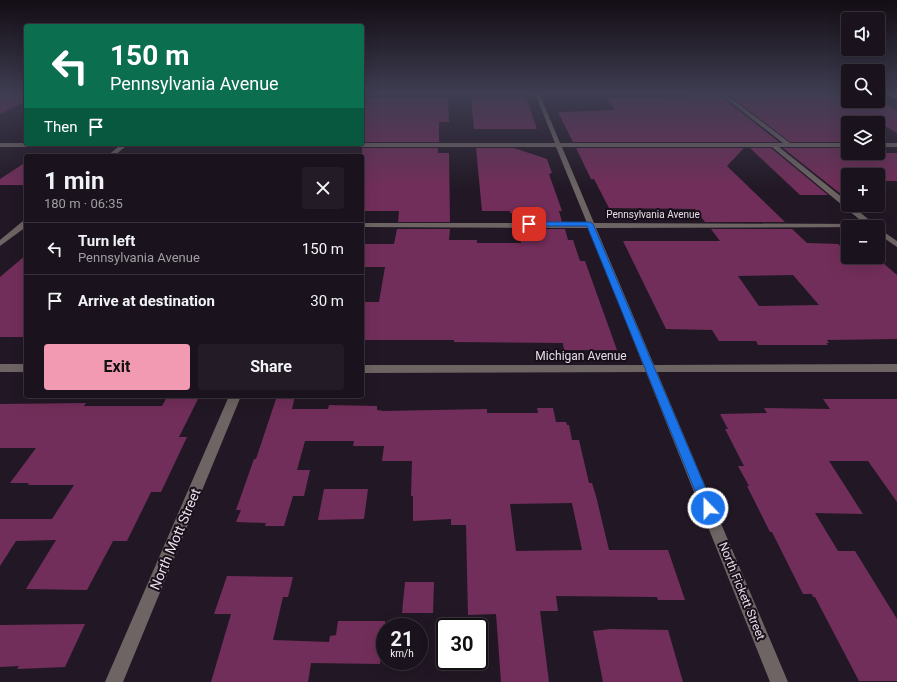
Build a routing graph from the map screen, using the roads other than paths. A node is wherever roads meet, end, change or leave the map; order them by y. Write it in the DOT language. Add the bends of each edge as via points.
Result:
graph roads {
  1 [pos="549,125"];
  2 [pos="763,125"];
  3 [pos="0,145"];
  4 [pos="24,145"];
  5 [pos="364,145"];
  6 [pos="557,145"];
  7 [pos="773,145"];
  8 [pos="789,145"];
  9 [pos="841,145"];
  10 [pos="885,145"];
  11 [pos="897,145"];
  12 [pos="123,146"];
  13 [pos="334,146"];
  14 [pos="337,152"];
  15 [pos="113,154"];
  16 [pos="865,220"];
  17 [pos="590,224"];
  18 [pos="24,225"];
  19 [pos="364,225"];
  20 [pos="841,228"];
  21 [pos="885,236"];
  22 [pos="0,244"];
  23 [pos="897,245"];
  24 [pos="0,368"];
  25 [pos="24,368"];
  26 [pos="651,368"];
  27 [pos="897,368"];
  28 [pos="364,369"];
  29 [pos="234,398"];
  30 [pos="114,682"];
  31 [pos="779,682"];
  1 -- 6 [label="street, North Fickett Street"];
  2 -- 8 [label="street"];
  3 -- 4 [label="street"];
  5 -- 6 [label="street"];
  6 -- 7 [label="street"];
  6 -- 17 [label="street, North Fickett Street"];
  7 -- 8 [label="street"];
  7 -- 16 [label="street"];
  8 -- 9 [label="street"];
  10 -- 11 [label="street"];
  12 -- 15 [label="street"];
  13 -- 14 [label="street"];
  17 -- 19 [label="street, Pennsylvania Avenue"];
  17 -- 20 [label="street, Pennsylvania Avenue"];
  17 -- 26 [label="street, North Fickett Street"];
  18 -- 22 [label="street"];
  21 -- 23 [label="street"];
  24 -- 25 [label="street"];
  26 -- 27 [label="street, Michigan Avenue"];
  26 -- 28 [label="street, Michigan Avenue"];
  26 -- 31 [label="street, North Fickett Street"];
  29 -- 30 [label="street, North Mott Street"];
}
